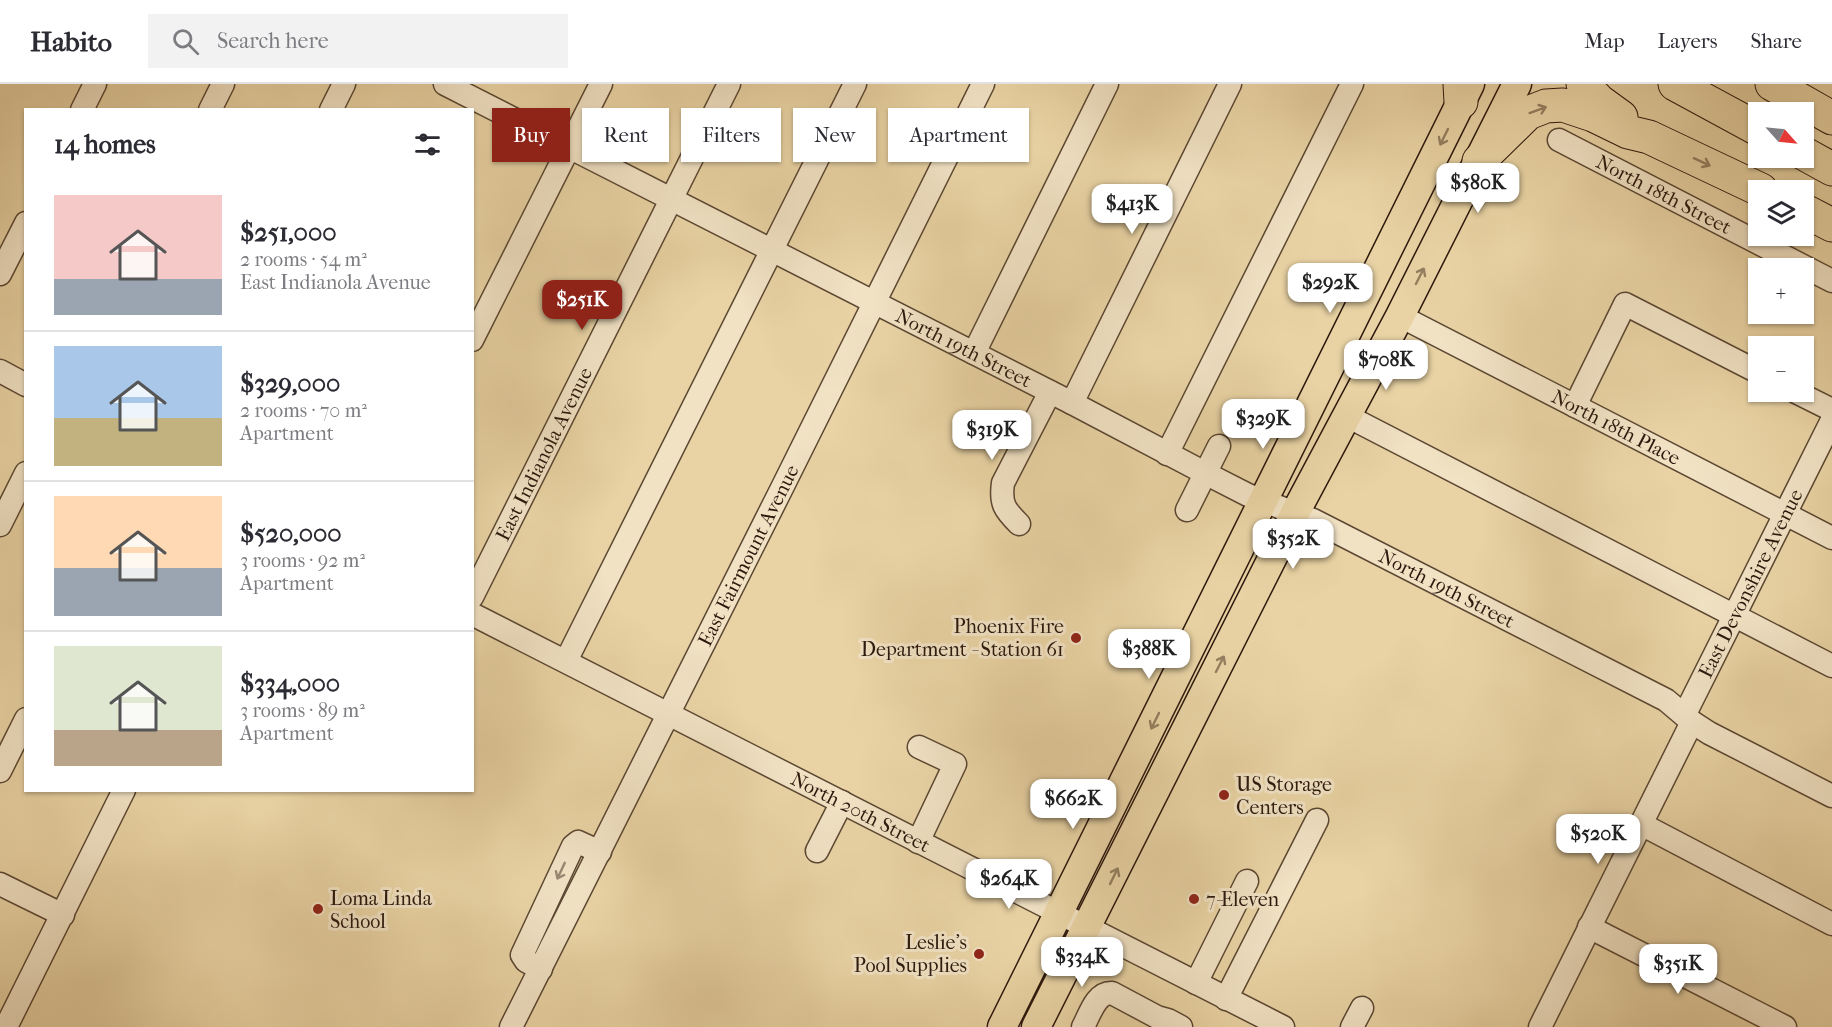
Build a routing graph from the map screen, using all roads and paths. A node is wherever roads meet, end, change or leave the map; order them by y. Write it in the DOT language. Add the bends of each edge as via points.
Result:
graph roads {
  1 [pos="95,84"];
  2 [pos="223,84"];
  3 [pos="344,84"];
  4 [pos="445,84"];
  5 [pos="601,84"];
  6 [pos="729,84"];
  7 [pos="855,84"];
  8 [pos="983,84"];
  9 [pos="1107,84"];
  10 [pos="1230,84"];
  11 [pos="1352,84"];
  12 [pos="1516,84"];
  13 [pos="1583,84"];
  14 [pos="1675,84"];
  15 [pos="1772,84"];
  16 [pos="1463,90"];
  17 [pos="469,97"];
  18 [pos="83,108"];
  19 [pos="211,108"];
  20 [pos="332,108"];
  21 [pos="492,108"];
  22 [pos="1832,118"];
  23 [pos="1748,124"];
  24 [pos="1649,137"];
  25 [pos="1559,140"];
  26 [pos="570,145"];
  27 [pos="570,148"];
  28 [pos="1814,159"];
  29 [pos="1479,161"];
  30 [pos="561,162"];
  31 [pos="1832,169"];
  32 [pos="1748,184"];
  33 [pos="671,198"];
  34 [pos="1814,216"];
  35 [pos="1832,225"];
  36 [pos="24,227"];
  37 [pos="773,251"];
  38 [pos="0,274"];
  39 [pos="1832,281"];
  40 [pos="874,302"];
  41 [pos="1400,316"];
  42 [pos="474,335"];
  43 [pos="974,353"];
  44 [pos="1748,367"];
  45 [pos="0,371"];
  46 [pos="24,383"];
  47 [pos="1050,393"];
  48 [pos="1814,401"];
  49 [pos="1072,403"];
  50 [pos="1575,406"];
  51 [pos="1832,410"];
  52 [pos="1347,416"];
  53 [pos="1832,420"];
  54 [pos="1219,446"];
  55 [pos="1167,454"];
  56 [pos="1205,473"];
  57 [pos="24,477"];
  58 [pos="1264,501"];
  59 [pos="1187,510"];
  60 [pos="1295,513"];
  61 [pos="1784,514"];
  62 [pos="1019,524"];
  63 [pos="0,525"];
  64 [pos="1832,538"];
  65 [pos="474,593"];
  66 [pos="474,615"];
  67 [pos="1734,616"];
  68 [pos="566,661"];
  69 [pos="1832,666"];
  70 [pos="669,713"];
  71 [pos="1688,718"];
  72 [pos="24,723"];
  73 [pos="920,747"];
  74 [pos="0,771"];
  75 [pos="123,792"];
  76 [pos="1832,796"];
  77 [pos="842,802"];
  78 [pos="1317,820"];
  79 [pos="1641,824"];
  80 [pos="918,842"];
  81 [pos="817,851"];
  82 [pos="1247,881"];
  83 [pos="0,884"];
  84 [pos="1058,912"];
  85 [pos="63,915"];
  86 [pos="1832,924"];
  87 [pos="1589,927"];
  88 [pos="1087,928"];
  89 [pos="1196,983"];
  90 [pos="1226,999"];
  91 [pos="1242,1018"];
  92 [pos="6,1027"];
  93 [pos="511,1027"];
  94 [pos="1002,1027"];
  95 [pos="1036,1027"];
  96 [pos="1083,1027"];
  97 [pos="1181,1027"];
  98 [pos="1283,1027"];
  99 [pos="1540,1027"];
  100 [pos="1785,1027"];
  1 -- 18 [label="street"];
  2 -- 19 [label="street"];
  3 -- 20 [label="street"];
  4 -- 17 [label="street, North 19th Street"];
  5 -- 26 [label="street"];
  6 -- 33 [label="street, East Indianola Avenue"];
  7 -- 37 [label="street"];
  8 -- 40 [label="street, East Fairmount Avenue"];
  9 -- 43 [label="street"];
  10 -- 49 [label="street"];
  11 -- 55 [label="street"];
  12 -- 29 [label="main road"];
  13 -- 24 [label="highway" via="1599,101"];
  14 -- 23 [label="highway"];
  15 -- 22 [label="highway"];
  16 -- 58 [label="main road, one-way"];
  17 -- 21 [label="street, North 19th Street"];
  29 -- 24 [label="highway, one-way" via="1528,113 1546,106 1578,109 1628,132"];
  24 -- 32 [label="highway, one-way"];
  25 -- 39 [label="street, North 18th Street"];
  27 -- 33 [label="street, North 19th Street"];
  28 -- 31 [label="highway"];
  41 -- 29 [label="main road, one-way"];
  30 -- 42 [label="street"];
  33 -- 37 [label="street, North 19th Street"];
  33 -- 65 [label="street, East Indianola Avenue"];
  34 -- 35 [label="highway"];
  36 -- 38 [label="street"];
  37 -- 40 [label="street, North 19th Street"];
  37 -- 68 [label="street"];
  40 -- 43 [label="street, North 19th Street"];
  40 -- 70 [label="street, East Fairmount Avenue"];
  41 -- 50 [label="street, North 18th Place"];
  41 -- 52 [label="main road"];
  43 -- 47 [label="street, North 19th Street"];
  44 -- 50 [label="street" via="1625,304"];
  45 -- 46 [label="street"];
  47 -- 49 [label="street, North 19th Street"];
  47 -- 62 [label="street" via="1003,483 1003,504"];
  48 -- 51 [label="street"];
  49 -- 55 [label="street, North 19th Street"];
  50 -- 61 [label="street, North 18th Place"];
  52 -- 60 [label="main road"];
  52 -- 67 [label="street"];
  53 -- 61 [label="street, East Devonshire Avenue"];
  54 -- 56 [label="street"];
  55 -- 56 [label="street, North 19th Street"];
  56 -- 58 [label="street, North 19th Street"];
  56 -- 59 [label="street"];
  57 -- 63 [label="street"];
  58 -- 60 [label="street, North 19th Street"];
  58 -- 84 [label="main road, one-way"];
  60 -- 71 [label="street, North 19th Street" via="1666,700"];
  88 -- 60 [label="main road, one-way"];
  61 -- 64 [label="street, North 18th Place"];
  61 -- 67 [label="street, East Devonshire Avenue"];
  66 -- 68 [label="street, North 20th Street"];
  67 -- 69 [label="street"];
  67 -- 71 [label="street, East Devonshire Avenue"];
  68 -- 70 [label="street, North 20th Street"];
  70 -- 77 [label="street, North 20th Street"];
  70 -- 93 [label="street, East Fairmount Avenue"];
  71 -- 76 [label="street, North 19th Street" via="1709,733"];
  71 -- 79 [label="street, East Devonshire Avenue"];
  72 -- 74 [label="street"];
  73 -- 80 [label="street" via="955,764"];
  75 -- 85 [label="street"];
  77 -- 80 [label="street, North 20th Street"];
  77 -- 81 [label="street"];
  78 -- 90 [label="street"];
  79 -- 86 [label="street"];
  79 -- 87 [label="street, East Devonshire Avenue"];
  80 -- 84 [label="street, North 20th Street"];
  82 -- 89 [label="street"];
  83 -- 85 [label="street"];
  84 -- 88 [label="street, North 20th Street"];
  84 -- 94 [label="main road"];
  85 -- 92 [label="street"];
  87 -- 99 [label="street, East Devonshire Avenue"];
  87 -- 100 [label="street"];
  88 -- 89 [label="street, North 20th Street"];
  88 -- 95 [label="main road"];
  89 -- 90 [label="street, North 20th Street"];
  90 -- 91 [label="street, North 20th Street"];
  91 -- 98 [label="street, North 20th Street"];
  96 -- 97 [label="street" via="1105,992"];
}
